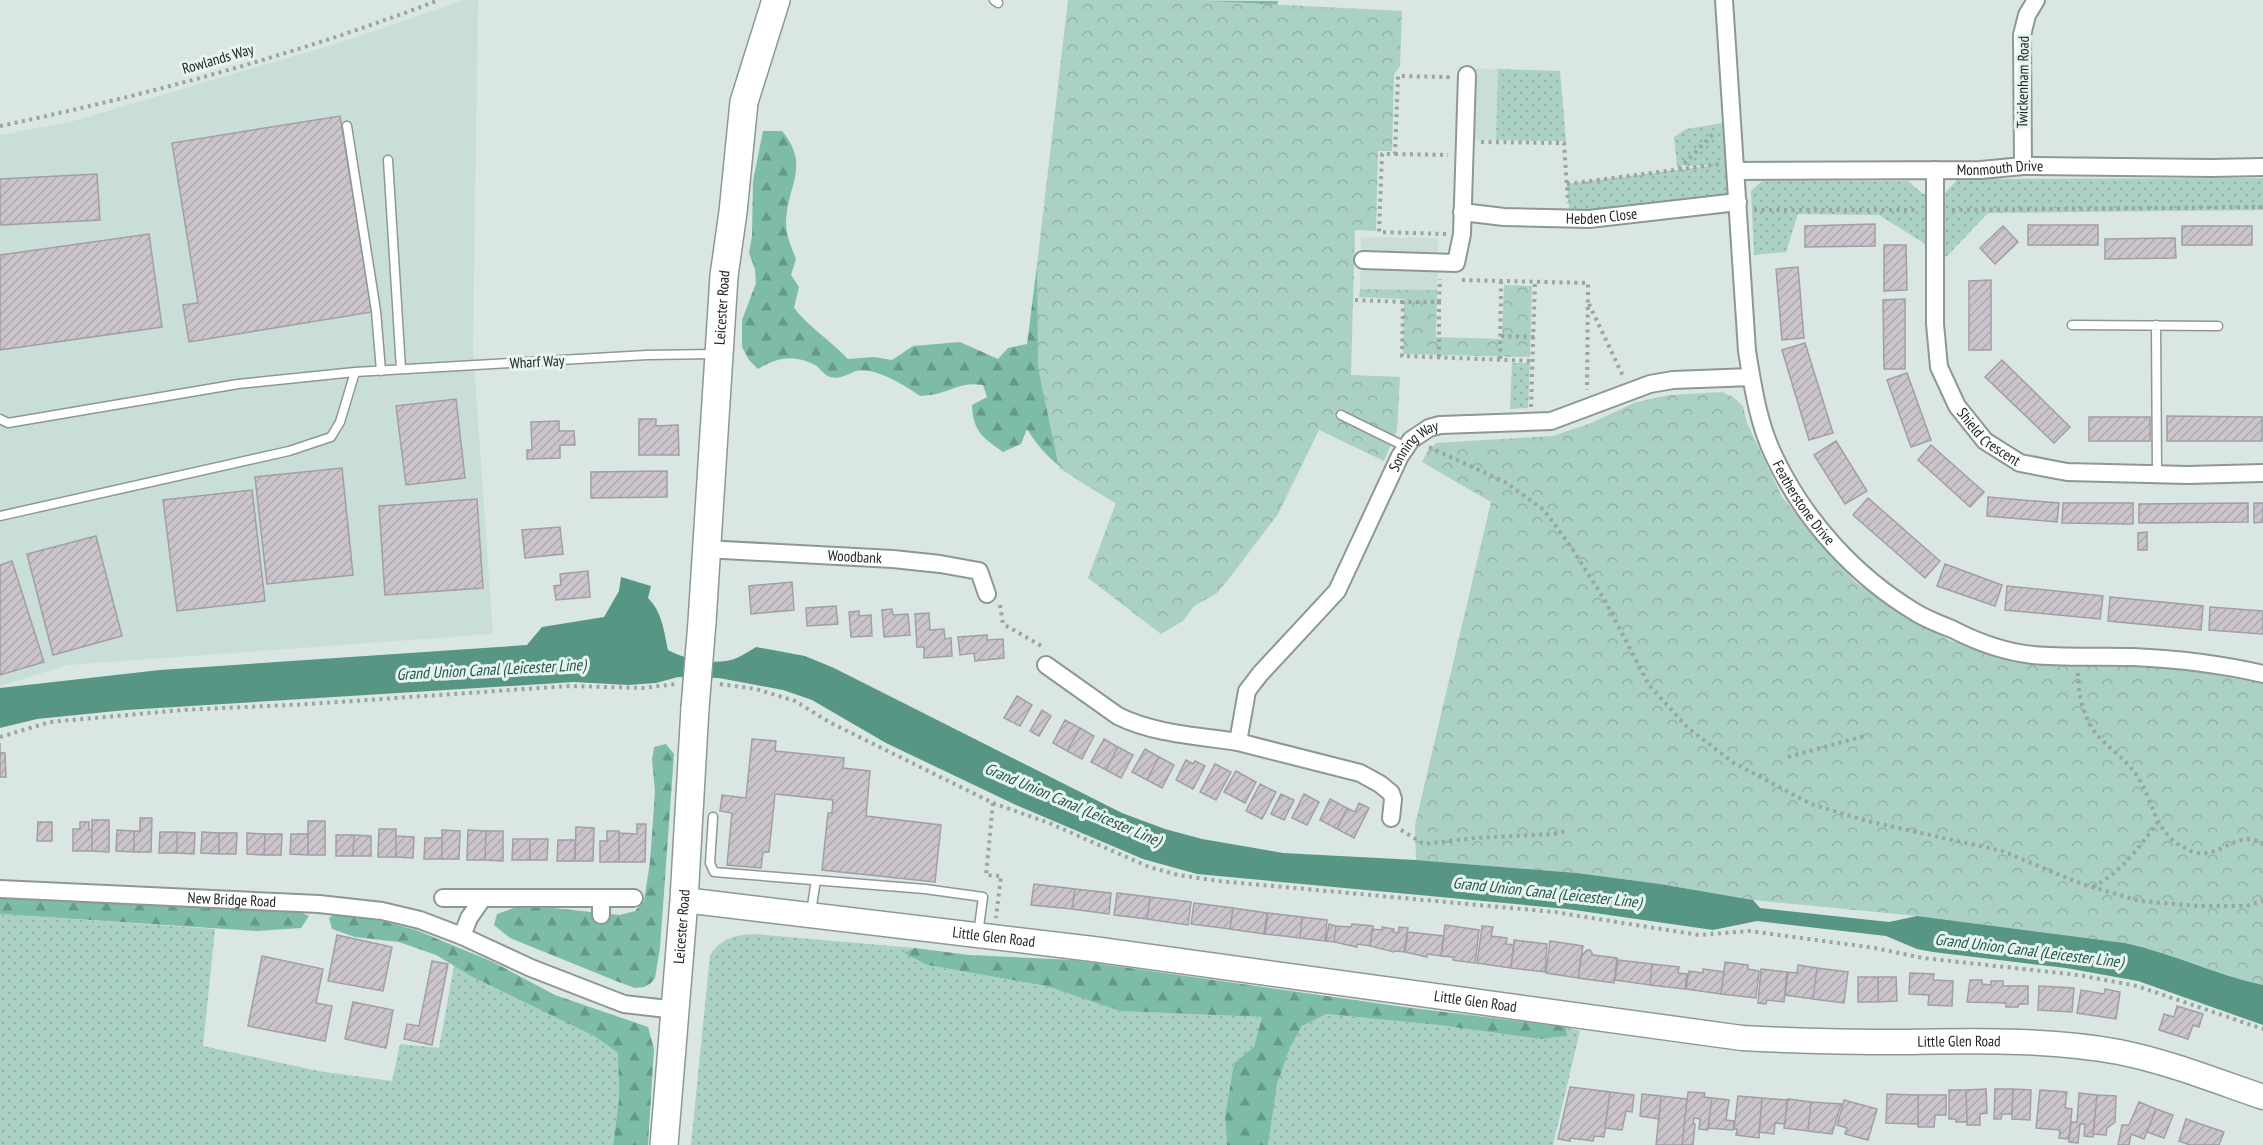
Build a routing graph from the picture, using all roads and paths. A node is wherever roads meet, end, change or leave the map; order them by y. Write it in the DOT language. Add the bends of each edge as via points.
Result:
graph roads {
  1 [pos="439,0"];
  2 [pos="776,0"];
  3 [pos="1724,0"];
  4 [pos="2036,0"];
  5 [pos="1467,75"];
  6 [pos="1447,88"];
  7 [pos="1733,120"];
  8 [pos="0,126"];
  9 [pos="347,126"];
  10 [pos="1446,144"];
  11 [pos="1464,148"];
  12 [pos="1395,154"];
  13 [pos="1445,155"];
  14 [pos="388,160"];
  15 [pos="2023,166"];
  16 [pos="1736,167"];
  17 [pos="2263,167"];
  18 [pos="1679,169"];
  19 [pos="1935,170"];
  20 [pos="1567,184"];
  21 [pos="1738,206"];
  22 [pos="2263,207"];
  23 [pos="1935,210"];
  24 [pos="1462,212"];
  25 [pos="1569,219"];
  26 [pos="1462,234"];
  27 [pos="1363,260"];
  28 [pos="1440,279"];
  29 [pos="1450,279"];
  30 [pos="1461,279"];
  31 [pos="1501,280"];
  32 [pos="1535,281"];
  33 [pos="1354,300"];
  34 [pos="1403,302"];
  35 [pos="1588,302"];
  36 [pos="2072,325"];
  37 [pos="2156,325"];
  38 [pos="2218,326"];
  39 [pos="1501,336"];
  40 [pos="1534,337"];
  41 [pos="719,354"];
  42 [pos="1439,357"];
  43 [pos="1500,359"];
  44 [pos="1533,361"];
  45 [pos="401,369"];
  46 [pos="381,370"];
  47 [pos="355,372"];
  48 [pos="1751,378"];
  49 [pos="1630,390"];
  50 [pos="1587,408"];
  51 [pos="1341,415"];
  52 [pos="0,419"];
  53 [pos="1531,423"];
  54 [pos="1408,443"];
  55 [pos="2263,473"];
  56 [pos="2157,474"];
  57 [pos="0,516"];
  58 [pos="705,549"];
  59 [pos="987,594"];
  60 [pos="2078,657"];
  61 [pos="1046,665"];
  62 [pos="2263,674"];
  63 [pos="677,684"];
  64 [pos="716,684"];
  65 [pos="1868,735"];
  66 [pos="0,737"];
  67 [pos="1238,742"];
  68 [pos="1788,757"];
  69 [pos="993,803"];
  70 [pos="713,817"];
  71 [pos="1391,818"];
  72 [pos="2157,823"];
  73 [pos="1566,831"];
  74 [pos="2263,844"];
  75 [pos="816,880"];
  76 [pos="2092,887"];
  77 [pos="0,890"];
  78 [pos="443,898"];
  79 [pos="483,898"];
  80 [pos="601,898"];
  81 [pos="634,898"];
  82 [pos="684,900"];
  83 [pos="2263,901"];
  84 [pos="811,914"];
  85 [pos="601,915"];
  86 [pos="462,936"];
  87 [pos="986,936"];
  88 [pos="676,1010"];
  89 [pos="2263,1029"];
  90 [pos="2263,1097"];
  91 [pos="664,1145"];
  1 -- 8 [label="path, Rowlands Way" via="385,21 247,63 81,109"];
  2 -- 41 [label="main road, Leicester Road" via="744,102"];
  3 -- 7 [label="street, Featherstone Drive"];
  4 -- 15 [label="street, Twickenham Road" via="2022,35"];
  5 -- 11 [label="street"];
  6 -- 12 [label="path" via="1448,77 1398,76"];
  7 -- 16 [label="street, Featherstone Drive"];
  7 -- 18 [label="path" via="1724,123"];
  9 -- 46 [label="lane" via="376,311"];
  10 -- 13 [label="path"];
  11 -- 13 [label="path"];
  11 -- 20 [label="path" via="1564,143"];
  11 -- 24 [label="street"];
  12 -- 13 [label="path"];
  12 -- 26 [label="path" via="1382,154 1379,232"];
  14 -- 45 [label="lane"];
  15 -- 17 [label="street, Monmouth Drive"];
  15 -- 19 [label="street, Monmouth Drive"];
  16 -- 18 [label="path"];
  16 -- 19 [label="street, Monmouth Drive"];
  16 -- 21 [label="street, Featherstone Drive"];
  18 -- 20 [label="path"];
  19 -- 23 [label="street, Shield Crescent"];
  20 -- 25 [label="path"];
  21 -- 23 [label="path"];
  21 -- 25 [label="street, Hebden Close"];
  21 -- 48 [label="street, Featherstone Drive"];
  22 -- 23 [label="path"];
  23 -- 56 [label="street, Shield Crescent" via="1939,367 1957,406 1985,441 2020,464 2067,472"];
  24 -- 25 [label="street, Hebden Close"];
  24 -- 26 [label="street"];
  26 -- 27 [label="street" via="1456,263"];
  28 -- 29 [label="path"];
  30 -- 31 [label="path"];
  31 -- 32 [label="path"];
  31 -- 39 [label="path"];
  32 -- 35 [label="path" via="1588,283"];
  32 -- 40 [label="path"];
  33 -- 34 [label="path"];
  34 -- 42 [label="path" via="1439,302"];
  34 -- 42 [label="path" via="1402,356"];
  35 -- 49 [label="path"];
  35 -- 50 [label="path"];
  36 -- 37 [label="lane"];
  37 -- 38 [label="lane"];
  37 -- 56 [label="lane"];
  39 -- 40 [label="path"];
  39 -- 43 [label="path"];
  40 -- 44 [label="path"];
  41 -- 45 [label="lane, Wharf Way"];
  41 -- 58 [label="main road, Leicester Road"];
  42 -- 43 [label="path"];
  43 -- 44 [label="path"];
  44 -- 53 [label="path"];
  45 -- 46 [label="lane, Wharf Way"];
  46 -- 47 [label="lane, Wharf Way"];
  47 -- 52 [label="lane, Wharf Way" via="238,384 8,423"];
  47 -- 57 [label="lane" via="340,422 331,437 289,451"];
  48 -- 49 [label="street, Sonning Way" via="1673,380"];
  48 -- 60 [label="street, Featherstone Drive" via="1760,420 1793,492 1859,572 1916,613 1999,649"];
  49 -- 50 [label="street, Sonning Way"];
  50 -- 53 [label="street, Sonning Way" via="1551,421"];
  51 -- 54 [label="lane"];
  53 -- 54 [label="street, Sonning Way" via="1440,425"];
  54 -- 67 [label="street, Sonning Way" via="1337,591 1247,691"];
  54 -- 76 [label="path" via="1505,482 1544,510 1603,597 1649,685 1688,728 1734,763 1811,804 1867,821 2002,851"];
  55 -- 56 [label="street, Shield Crescent"];
  58 -- 59 [label="street, Woodbank" via="940,564 979,571"];
  58 -- 82 [label="main road, Leicester Road, bridge"];
  59 -- 61 [label="path" via="999,597 1003,624 1047,649"];
  60 -- 62 [label="street, Featherstone Drive" via="2195,661"];
  60 -- 72 [label="path" via="2077,682 2087,718 2098,736 2136,774"];
  61 -- 67 [label="street" via="1131,722"];
  63 -- 66 [label="path" via="643,688 569,686 182,710 50,722"];
  64 -- 69 [label="path" via="756,689 795,700 829,722"];
  65 -- 68 [label="path"];
  67 -- 71 [label="street" via="1360,773 1380,783 1390,794"];
  69 -- 87 [label="path" via="986,875 1001,876"];
  69 -- 89 [label="path" via="1149,867 1178,875 1554,912 1699,935 1749,931 1923,958 2078,975 2137,986"];
  70 -- 75 [label="lane" via="710,863 714,872"];
  71 -- 73 [label="path" via="1401,831 1424,844"];
  72 -- 74 [label="path" via="2174,843 2197,854 2215,852 2244,839"];
  72 -- 76 [label="path" via="2137,851 2109,878"];
  75 -- 84 [label="lane"];
  75 -- 87 [label="lane" via="983,897"];
  76 -- 83 [label="path" via="2140,901 2198,906 2246,906"];
  77 -- 86 [label="street, New Bridge Road" via="319,904 391,913"];
  78 -- 79 [label="street"];
  79 -- 80 [label="street"];
  79 -- 86 [label="street"];
  80 -- 81 [label="street"];
  80 -- 85 [label="street"];
  82 -- 84 [label="main road, Little Glen Road"];
  82 -- 88 [label="main road, Leicester Road"];
  84 -- 87 [label="main road, Little Glen Road"];
  86 -- 88 [label="street, New Bridge Road" via="624,1004"];
  87 -- 90 [label="main road, Little Glen Road" via="1742,1038 1825,1043 2063,1044 2120,1052"];
  88 -- 91 [label="main road, Leicester Road"];
}
